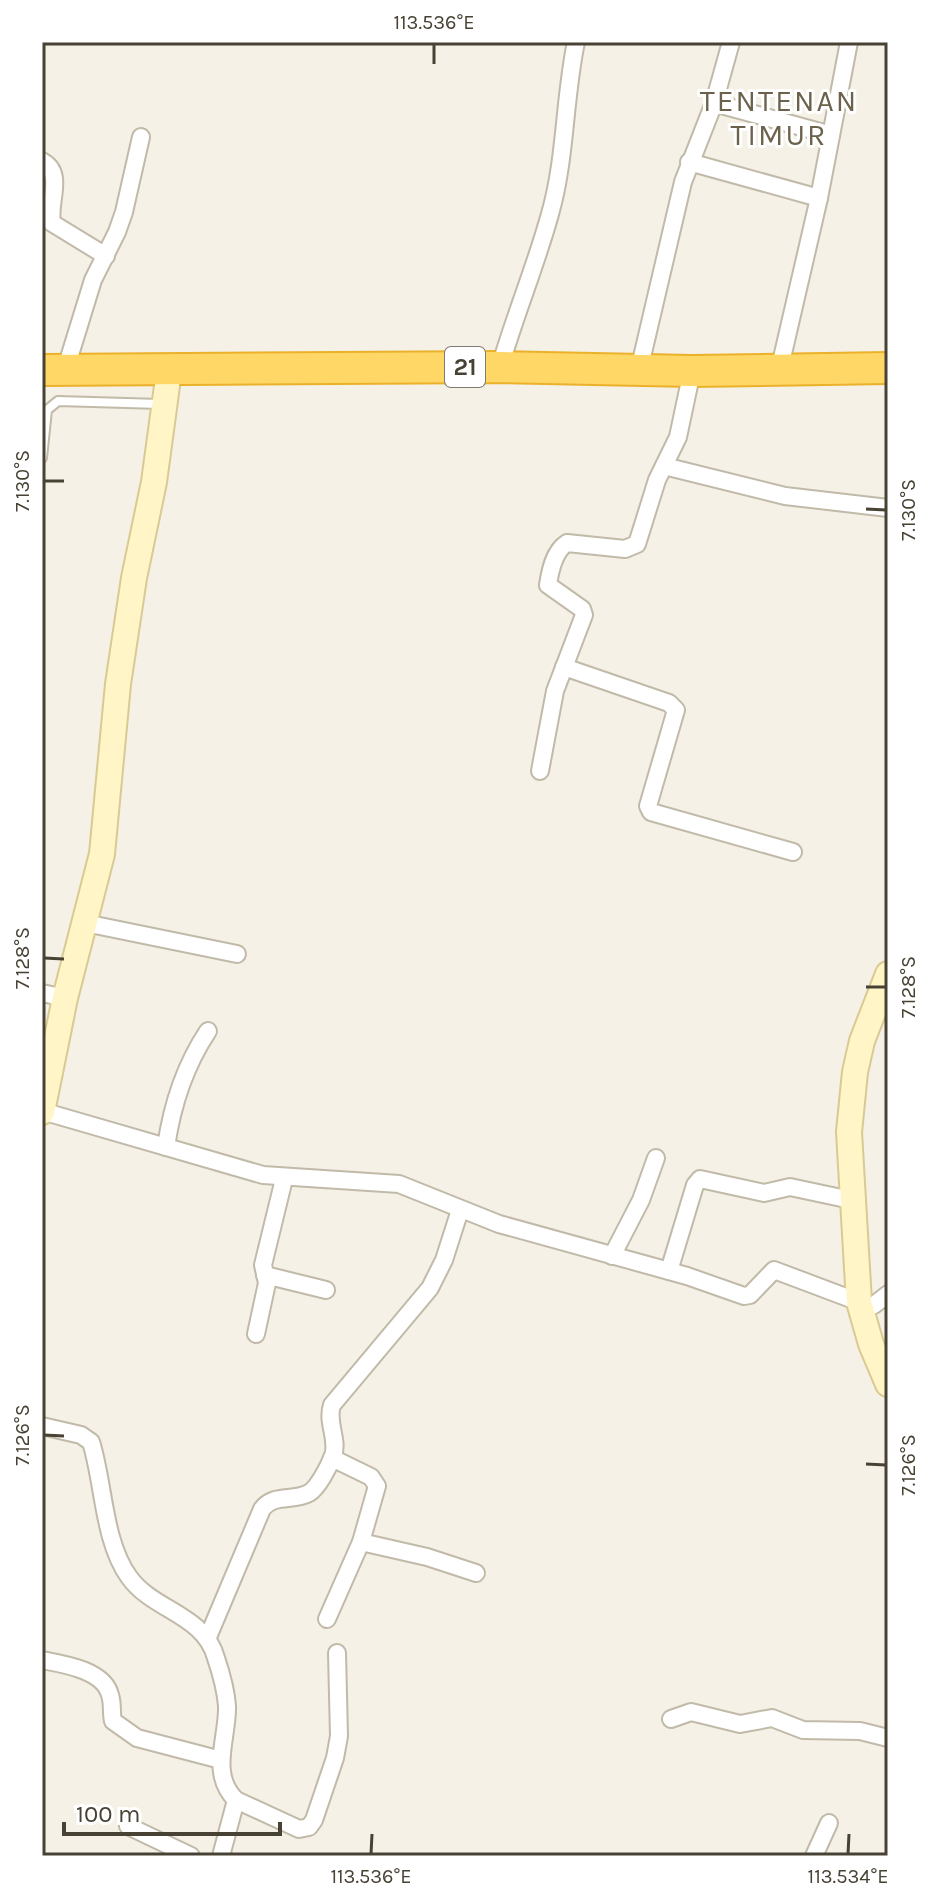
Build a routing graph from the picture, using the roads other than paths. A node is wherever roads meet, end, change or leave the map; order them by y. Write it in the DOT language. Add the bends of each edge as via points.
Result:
graph roads {
  1 [pos="576,42"];
  2 [pos="731,42"];
  3 [pos="849,42"];
  4 [pos="714,103"];
  5 [pos="831,135"];
  6 [pos="141,137"];
  7 [pos="42,161"];
  8 [pos="689,162"];
  9 [pos="819,198"];
  10 [pos="106,256"];
  11 [pos="500,367"];
  12 [pos="888,368"];
  13 [pos="54,370"];
  14 [pos="639,370"];
  15 [pos="169,371"];
  16 [pos="692,371"];
  17 [pos="779,371"];
  18 [pos="165,404"];
  19 [pos="42,458"];
  20 [pos="664,466"];
  21 [pos="888,508"];
  22 [pos="564,667"];
  23 [pos="540,771"];
  24 [pos="793,852"];
  25 [pos="85,923"];
  26 [pos="237,954"];
  27 [pos="888,974"];
  28 [pos="54,996"];
  29 [pos="208,1031"];
  30 [pos="47,1056"];
  31 [pos="42,1112"];
  32 [pos="166,1147"];
  33 [pos="656,1158"];
  34 [pos="284,1179"];
  35 [pos="851,1200"];
  36 [pos="463,1211"];
  37 [pos="612,1256"];
  38 [pos="669,1271"];
  39 [pos="265,1275"];
  40 [pos="326,1290"];
  41 [pos="888,1294"];
  42 [pos="860,1306"];
  43 [pos="256,1334"];
  44 [pos="888,1384"];
  45 [pos="42,1426"];
  46 [pos="332,1458"];
  47 [pos="361,1542"];
  48 [pos="476,1573"];
  49 [pos="327,1619"];
  50 [pos="208,1637"];
  51 [pos="337,1653"];
  52 [pos="42,1660"];
  53 [pos="671,1719"];
  54 [pos="888,1738"];
  55 [pos="221,1760"];
  56 [pos="236,1800"];
  57 [pos="829,1823"];
  58 [pos="128,1826"];
  59 [pos="191,1856"];
  60 [pos="221,1856"];
  61 [pos="814,1856"];
  1 -- 11 [label="street" via="550,213"];
  2 -- 4 [label="street"];
  3 -- 5 [label="street"];
  4 -- 5 [label="street"];
  4 -- 8 [label="street"];
  5 -- 9 [label="street"];
  6 -- 10 [label="street" via="124,212"];
  7 -- 10 [label="street" via="55,173 52,223"];
  8 -- 9 [label="street"];
  8 -- 14 [label="street"];
  9 -- 17 [label="street"];
  10 -- 13 [label="street"];
  11 -- 14 [label="highway, 21"];
  11 -- 15 [label="highway, 21"];
  12 -- 17 [label="highway, 21"];
  13 -- 15 [label="highway, 21"];
  14 -- 16 [label="highway, 21"];
  15 -- 18 [label="street"];
  16 -- 17 [label="highway, 21"];
  16 -- 20 [label="street" via="678,437"];
  18 -- 19 [label="lane" via="58,401 47,410"];
  18 -- 25 [label="street" via="118,684 102,854"];
  20 -- 21 [label="street" via="785,496"];
  20 -- 22 [label="street" via="637,544 625,549 567,543 554,561 548,585 584,615"];
  22 -- 23 [label="street"];
  22 -- 24 [label="street" via="669,703 676,710 652,785 651,812"];
  25 -- 26 [label="street"];
  25 -- 28 [label="street"];
  27 -- 35 [label="street" via="855,1072"];
  28 -- 30 [label="street"];
  29 -- 32 [label="street" via="182,1080"];
  30 -- 31 [label="street"];
  31 -- 32 [label="street"];
  32 -- 34 [label="street"];
  33 -- 37 [label="street"];
  34 -- 36 [label="street" via="399,1184"];
  34 -- 39 [label="street"];
  35 -- 38 [label="street" via="790,1187 764,1193 700,1179"];
  35 -- 42 [label="street"];
  36 -- 37 [label="street"];
  36 -- 46 [label="street" via="430,1288 332,1405"];
  37 -- 38 [label="street"];
  38 -- 42 [label="street" via="747,1297 774,1270"];
  39 -- 40 [label="street"];
  39 -- 43 [label="street"];
  41 -- 42 [label="street" via="874,1305"];
  42 -- 44 [label="street"];
  45 -- 50 [label="street" via="89,1438 123,1567 139,1587"];
  46 -- 47 [label="street" via="375,1480"];
  46 -- 50 [label="street" via="311,1492 273,1500 262,1509"];
  47 -- 48 [label="street"];
  47 -- 49 [label="street"];
  50 -- 55 [label="street" via="227,1706"];
  51 -- 56 [label="street" via="339,1736 314,1820 299,1829"];
  52 -- 55 [label="street" via="74,1666 101,1681 111,1695 113,1721 127,1733"];
  53 -- 54 [label="street" via="691,1712 740,1724 772,1718 803,1730 860,1731"];
  55 -- 56 [label="street" via="225,1784"];
  56 -- 60 [label="street"];
  57 -- 61 [label="street"];
  58 -- 59 [label="street"];
}
